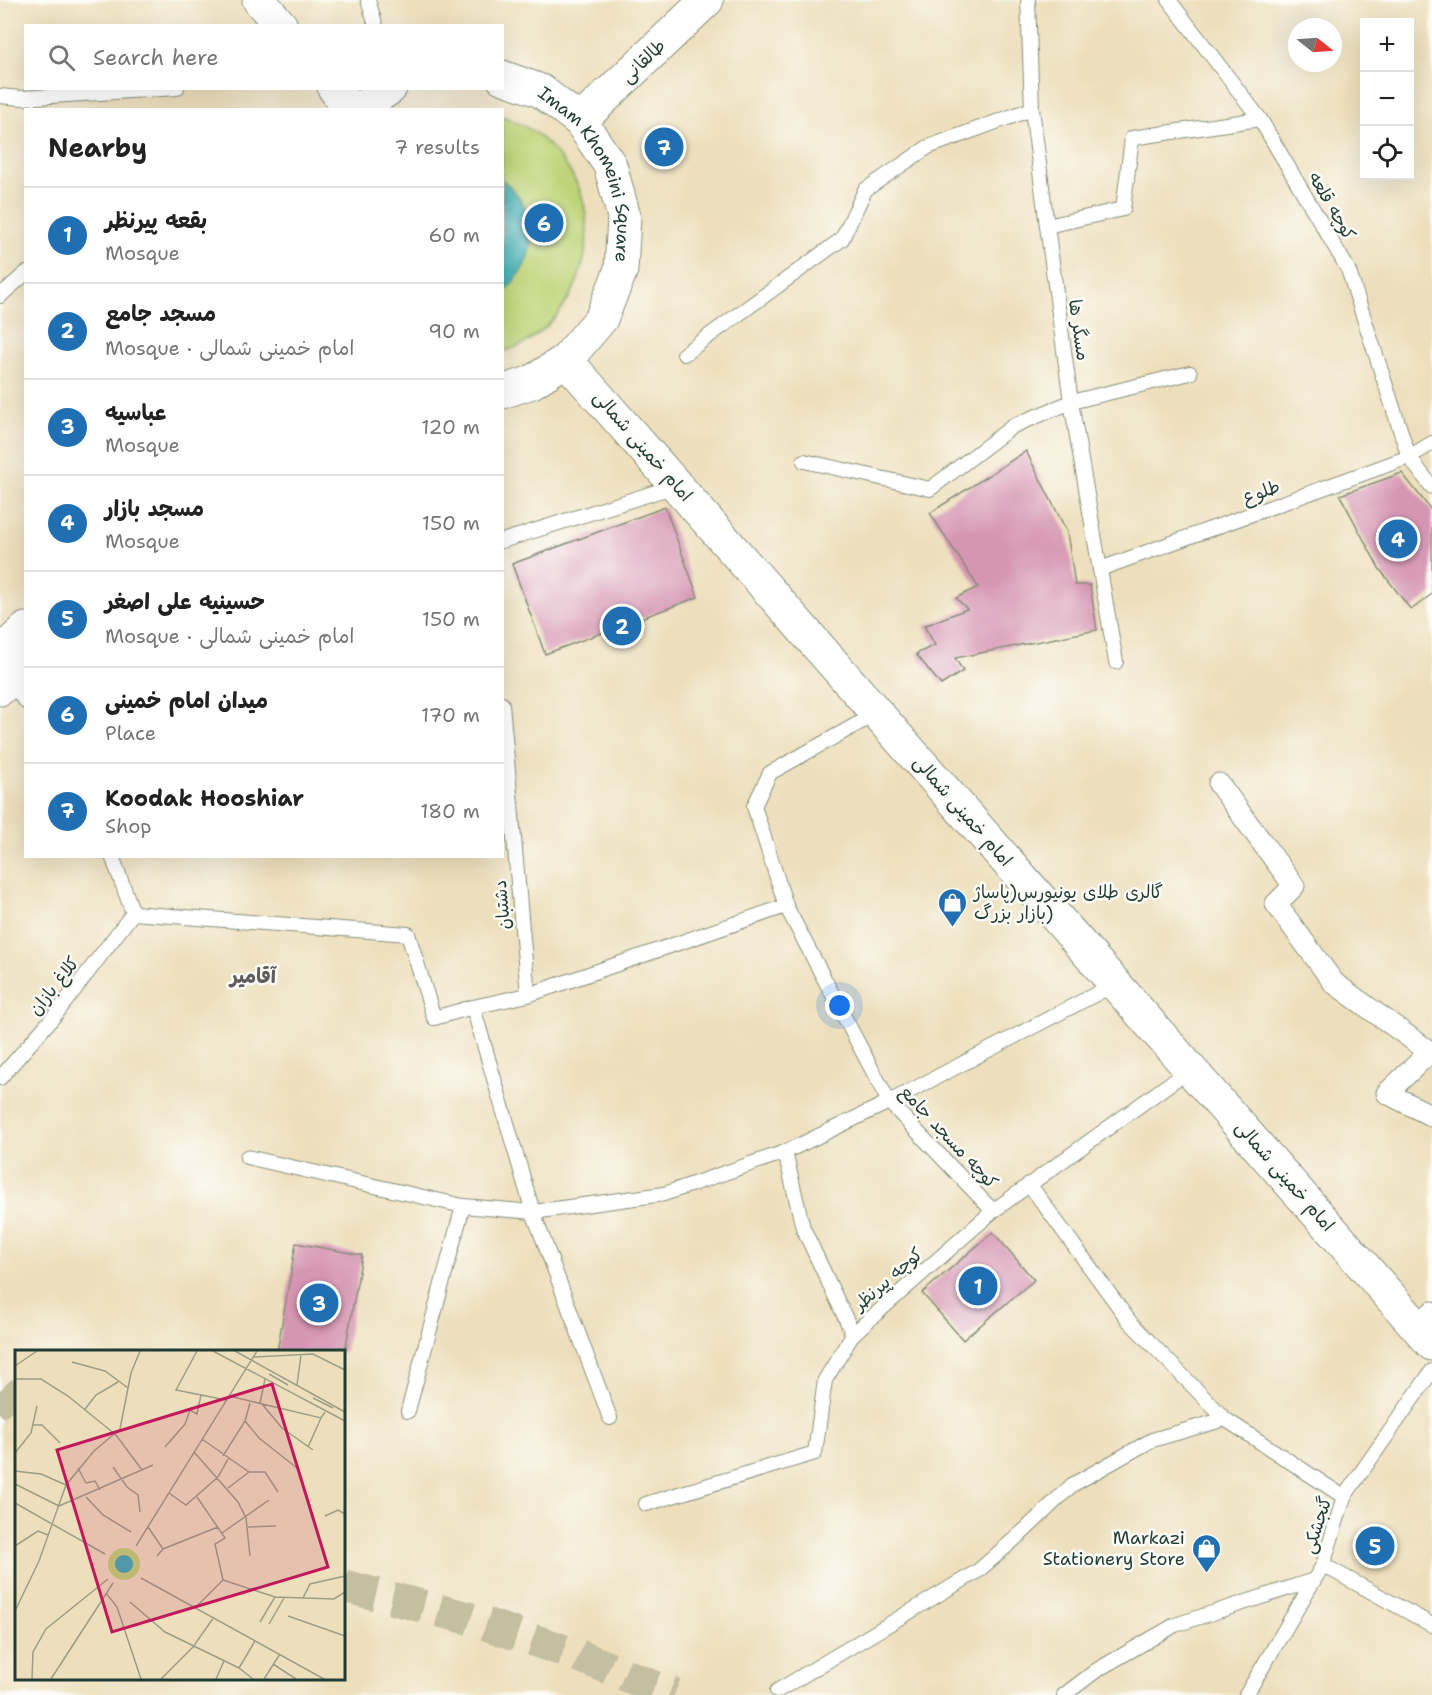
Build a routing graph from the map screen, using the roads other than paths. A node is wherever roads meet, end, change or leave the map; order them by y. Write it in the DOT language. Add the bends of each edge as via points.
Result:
graph roads {
  1 [pos="260,0"];
  2 [pos="368,0"];
  3 [pos="707,0"];
  4 [pos="1028,0"];
  5 [pos="1169,0"];
  6 [pos="279,24"];
  7 [pos="375,24"];
  8 [pos="504,78"];
  9 [pos="173,90"];
  10 [pos="336,90"];
  11 [pos="387,90"];
  12 [pos="0,96"];
  13 [pos="349,108"];
  14 [pos="361,108"];
  15 [pos="1032,109"];
  16 [pos="1260,119"];
  17 [pos="580,122"];
  18 [pos="1047,226"];
  19 [pos="24,275"];
  20 [pos="0,296"];
  21 [pos="684,354"];
  22 [pos="566,360"];
  23 [pos="1190,373"];
  24 [pos="504,391"];
  25 [pos="1071,402"];
  26 [pos="1432,443"];
  27 [pos="1409,457"];
  28 [pos="804,460"];
  29 [pos="677,486"];
  30 [pos="1432,487"];
  31 [pos="504,540"];
  32 [pos="1100,569"];
  33 [pos="24,636"];
  34 [pos="1116,662"];
  35 [pos="12,678"];
  36 [pos="877,713"];
  37 [pos="504,726"];
  38 [pos="1219,783"];
  39 [pos="113,858"];
  40 [pos="786,906"];
  41 [pos="133,913"];
  42 [pos="1115,984"];
  43 [pos="528,995"];
  44 [pos="473,1007"];
  45 [pos="1190,1069"];
  46 [pos="0,1078"];
  47 [pos="888,1102"];
  48 [pos="1432,1116"];
  49 [pos="785,1152"];
  50 [pos="247,1157"];
  51 [pos="1029,1184"];
  52 [pos="463,1206"];
  53 [pos="993,1211"];
  54 [pos="533,1212"];
  55 [pos="1427,1328"];
  56 [pos="853,1334"];
  57 [pos="1432,1371"];
  58 [pos="408,1412"];
  59 [pos="610,1418"];
  60 [pos="1225,1419"];
  61 [pos="1344,1497"];
  62 [pos="646,1504"];
  63 [pos="1323,1565"];
  64 [pos="1314,1580"];
  65 [pos="1432,1625"];
  66 [pos="777,1691"];
  67 [pos="1064,1695"];
  68 [pos="1246,1695"];
  1 -- 6 [label="main road"];
  2 -- 7 [label="lane"];
  3 -- 17 [label="main road, طالقانی"];
  4 -- 15 [label="lane, مسگر ها"];
  5 -- 16 [label="lane, کوچه قلعه"];
  8 -- 17 [label="main road, Imam Khomeini Square" via="541,91"];
  9 -- 12 [label="lane"];
  10 -- 13 [label="main road"];
  11 -- 14 [label="main road"];
  15 -- 18 [label="lane, مسگر ها"];
  15 -- 21 [label="lane" via="928,147 865,190 842,238"];
  16 -- 18 [label="lane" via="1132,138 1123,209"];
  16 -- 27 [label="lane, کوچه قلعه" via="1348,269"];
  17 -- 22 [label="main road, Imam Khomeini Square" via="610,165 624,217 621,270 601,319"];
  18 -- 25 [label="lane, مسگر ها"];
  19 -- 20 [label="lane"];
  22 -- 24 [label="main road, Imam Khomeini Square" via="531,382"];
  22 -- 29 [label="main road, امام خمینی شمالی"];
  23 -- 25 [label="lane"];
  25 -- 28 [label="lane" via="1013,426 930,489"];
  25 -- 32 [label="lane, مسگر ها"];
  26 -- 27 [label="lane, طلوع"];
  27 -- 30 [label="lane, کوچه قلعه"];
  27 -- 32 [label="lane, طلوع"];
  29 -- 31 [label="lane"];
  29 -- 36 [label="main road, امام خمینی شمالی"];
  32 -- 34 [label="lane, مسگر ها"];
  33 -- 35 [label="main road"];
  36 -- 40 [label="lane, کوچه مسجد جامع" via="770,773 754,806"];
  36 -- 42 [label="main road, امام خمینی شمالی"];
  37 -- 43 [label="lane, دشتبان"];
  38 -- 48 [label="street" via="1294,886 1276,903 1334,983 1430,1052 1387,1093"];
  39 -- 41 [label="lane"];
  40 -- 43 [label="lane"];
  40 -- 47 [label="lane, کوچه مسجد جامع"];
  41 -- 44 [label="lane" via="408,934 434,1018"];
  41 -- 46 [label="lane, کلاغ بازان" via="57,1014"];
  42 -- 45 [label="main road, امام خمینی شمالی"];
  42 -- 47 [label="lane"];
  43 -- 44 [label="lane"];
  44 -- 54 [label="lane"];
  45 -- 51 [label="lane, کوچه پیرنظر"];
  45 -- 55 [label="main road, امام خمینی شمالی"];
  47 -- 49 [label="lane"];
  47 -- 53 [label="lane, کوچه مسجد جامع"];
  49 -- 54 [label="lane" via="663,1194"];
  49 -- 56 [label="lane" via="803,1228"];
  50 -- 52 [label="lane"];
  51 -- 53 [label="lane, کوچه پیرنظر"];
  51 -- 60 [label="lane" via="1130,1322"];
  52 -- 54 [label="lane"];
  52 -- 58 [label="lane"];
  53 -- 56 [label="lane, کوچه پیرنظر"];
  54 -- 59 [label="lane"];
  56 -- 62 [label="lane, کوچه پیرنظر" via="825,1380 815,1453"];
  57 -- 61 [label="lane, گنجشکی"];
  60 -- 61 [label="lane"];
  60 -- 66 [label="lane" via="1152,1440 1072,1485 978,1571"];
  61 -- 63 [label="lane, گنجشکی"];
  63 -- 64 [label="lane, گنجشکی"];
  63 -- 65 [label="lane"];
  64 -- 67 [label="lane" via="1175,1625 1097,1670"];
  64 -- 68 [label="lane, گنجشکی"];
}
